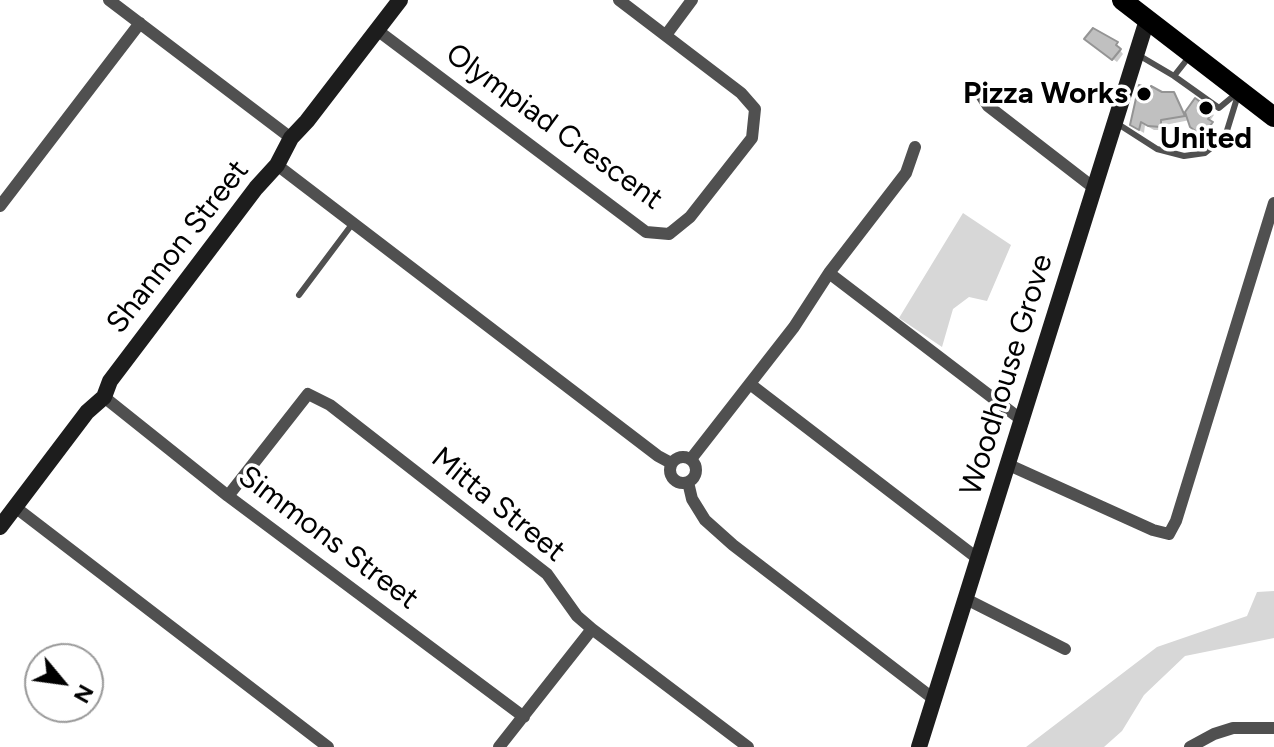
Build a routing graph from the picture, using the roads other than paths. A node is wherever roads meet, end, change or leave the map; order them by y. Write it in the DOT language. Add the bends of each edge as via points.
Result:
graph roads {
  1 [pos="109,0"];
  2 [pos="400,0"];
  3 [pos="619,0"];
  4 [pos="692,0"];
  5 [pos="1129,2"];
  6 [pos="1147,20"];
  7 [pos="140,23"];
  8 [pos="377,30"];
  9 [pos="666,35"];
  10 [pos="1191,53"];
  11 [pos="1136,54"];
  12 [pos="1174,76"];
  13 [pos="976,87"];
  14 [pos="1240,91"];
  15 [pos="1274,117"];
  16 [pos="1115,122"];
  17 [pos="291,138"];
  18 [pos="915,147"];
  19 [pos="277,165"];
  20 [pos="1094,188"];
  21 [pos="1274,203"];
  22 [pos="0,206"];
  23 [pos="353,223"];
  24 [pos="829,273"];
  25 [pos="299,295"];
  26 [pos="750,384"];
  27 [pos="104,397"];
  28 [pos="1023,421"];
  29 [pos="691,459"];
  30 [pos="671,463"];
  31 [pos="1009,465"];
  32 [pos="688,482"];
  33 [pos="228,496"];
  34 [pos="15,507"];
  35 [pos="0,527"];
  36 [pos="977,558"];
  37 [pos="966,599"];
  38 [pos="592,629"];
  39 [pos="1065,649"];
  40 [pos="935,700"];
  41 [pos="524,717"];
  42 [pos="1274,728"];
  43 [pos="328,747"];
  44 [pos="499,747"];
  45 [pos="748,747"];
  46 [pos="919,747"];
  47 [pos="1190,747"];
  1 -- 7 [label="street"];
  2 -- 8 [label="street, Shannon Street"];
  3 -- 9 [label="street, Olympiad Crescent"];
  4 -- 9 [label="street"];
  5 -- 6 [label="main road"];
  6 -- 10 [label="main road"];
  6 -- 11 [label="street, Woodhouse Grove"];
  7 -- 17 [label="street"];
  7 -- 22 [label="street"];
  8 -- 9 [label="street, Olympiad Crescent" via="646,232 669,234 690,217 752,138 755,109"];
  8 -- 17 [label="street, Shannon Street"];
  10 -- 12 [label="lane"];
  10 -- 14 [label="main road"];
  11 -- 12 [label="lane"];
  11 -- 16 [label="street, Woodhouse Grove"];
  12 -- 14 [label="lane" via="1219,108"];
  13 -- 20 [label="street" via="988,106"];
  14 -- 15 [label="main road"];
  14 -- 16 [label="lane" via="1225,137 1205,153 1184,156 1157,149"];
  16 -- 20 [label="street, Woodhouse Grove"];
  17 -- 19 [label="street, Shannon Street"];
  18 -- 24 [label="street" via="906,173"];
  19 -- 23 [label="street"];
  19 -- 27 [label="street, Shannon Street" via="110,381"];
  20 -- 28 [label="street, Woodhouse Grove"];
  21 -- 31 [label="street" via="1169,534"];
  23 -- 25 [label="lane"];
  23 -- 30 [label="street"];
  24 -- 26 [label="street"];
  24 -- 28 [label="street"];
  26 -- 29 [label="street"];
  26 -- 36 [label="street"];
  27 -- 33 [label="street, Simmons Street"];
  27 -- 34 [label="street, Shannon Street"];
  28 -- 31 [label="street, Woodhouse Grove"];
  29 -- 30 [label="street"];
  29 -- 32 [label="street" via="696,473"];
  30 -- 32 [label="street" via="675,480"];
  31 -- 36 [label="street, Woodhouse Grove"];
  32 -- 40 [label="street" via="705,520 733,545"];
  33 -- 38 [label="street, Mitta Street" via="308,394 330,405 547,574"];
  33 -- 41 [label="street, Simmons Street"];
  34 -- 35 [label="street, Shannon Street"];
  34 -- 43 [label="street"];
  36 -- 37 [label="street, Woodhouse Grove"];
  37 -- 39 [label="street"];
  37 -- 40 [label="street, Woodhouse Grove"];
  38 -- 41 [label="street"];
  38 -- 45 [label="street, Mitta Street"];
  40 -- 46 [label="street, Woodhouse Grove"];
  41 -- 44 [label="street"];
  42 -- 47 [label="street" via="1233,728"];
}
